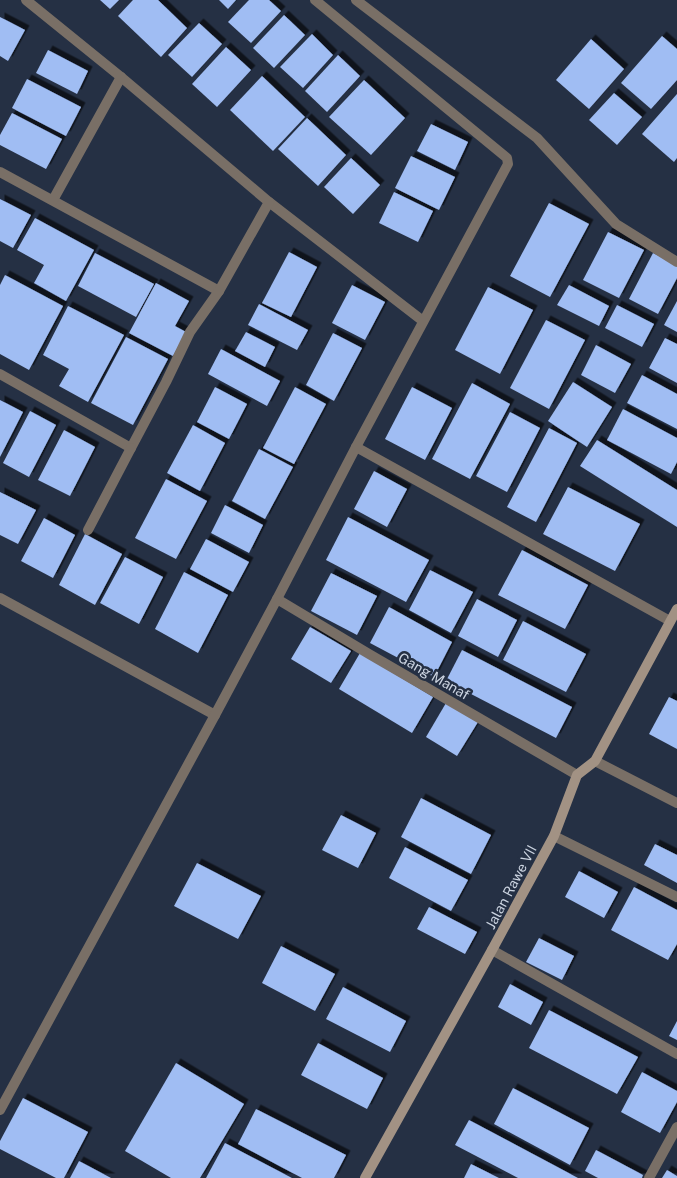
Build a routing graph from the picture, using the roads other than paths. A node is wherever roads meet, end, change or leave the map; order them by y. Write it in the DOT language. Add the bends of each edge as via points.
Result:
graph roads {
  1 [pos="26,0"];
  2 [pos="315,0"];
  3 [pos="356,0"];
  4 [pos="121,77"];
  5 [pos="0,172"];
  6 [pos="53,200"];
  7 [pos="269,202"];
  8 [pos="677,262"];
  9 [pos="219,291"];
  10 [pos="423,321"];
  11 [pos="0,374"];
  12 [pos="356,447"];
  13 [pos="131,448"];
  14 [pos="88,530"];
  15 [pos="0,598"];
  16 [pos="278,599"];
  17 [pos="677,609"];
  18 [pos="670,621"];
  19 [pos="215,715"];
  20 [pos="594,761"];
  21 [pos="577,775"];
  22 [pos="677,803"];
  23 [pos="554,836"];
  24 [pos="677,897"];
  25 [pos="492,950"];
  26 [pos="677,1054"];
  27 [pos="0,1110"];
  28 [pos="677,1127"];
  29 [pos="365,1178"];
  30 [pos="649,1178"];
  1 -- 4 [label="street"];
  2 -- 10 [label="street" via="507,158 508,164"];
  3 -- 8 [label="street" via="537,138 616,224"];
  4 -- 6 [label="street"];
  4 -- 7 [label="street"];
  5 -- 6 [label="street"];
  6 -- 9 [label="street"];
  7 -- 9 [label="street"];
  7 -- 10 [label="street"];
  9 -- 13 [label="street" via="190,332"];
  10 -- 12 [label="street"];
  11 -- 13 [label="street"];
  12 -- 16 [label="street"];
  12 -- 18 [label="street"];
  13 -- 14 [label="street"];
  15 -- 19 [label="street"];
  16 -- 19 [label="street"];
  16 -- 21 [label="street, Gang Manaf"];
  17 -- 18 [label="main road, Jalan Rawe VII"];
  18 -- 20 [label="main road, Jalan Rawe VII"];
  19 -- 27 [label="street"];
  20 -- 21 [label="main road, Jalan Rawe VII"];
  20 -- 22 [label="street"];
  21 -- 23 [label="main road, Jalan Rawe VII"];
  23 -- 24 [label="street"];
  23 -- 25 [label="main road, Jalan Rawe VII"];
  25 -- 26 [label="street"];
  25 -- 29 [label="main road, Jalan Rawe VII"];
  28 -- 30 [label="street"];
}
